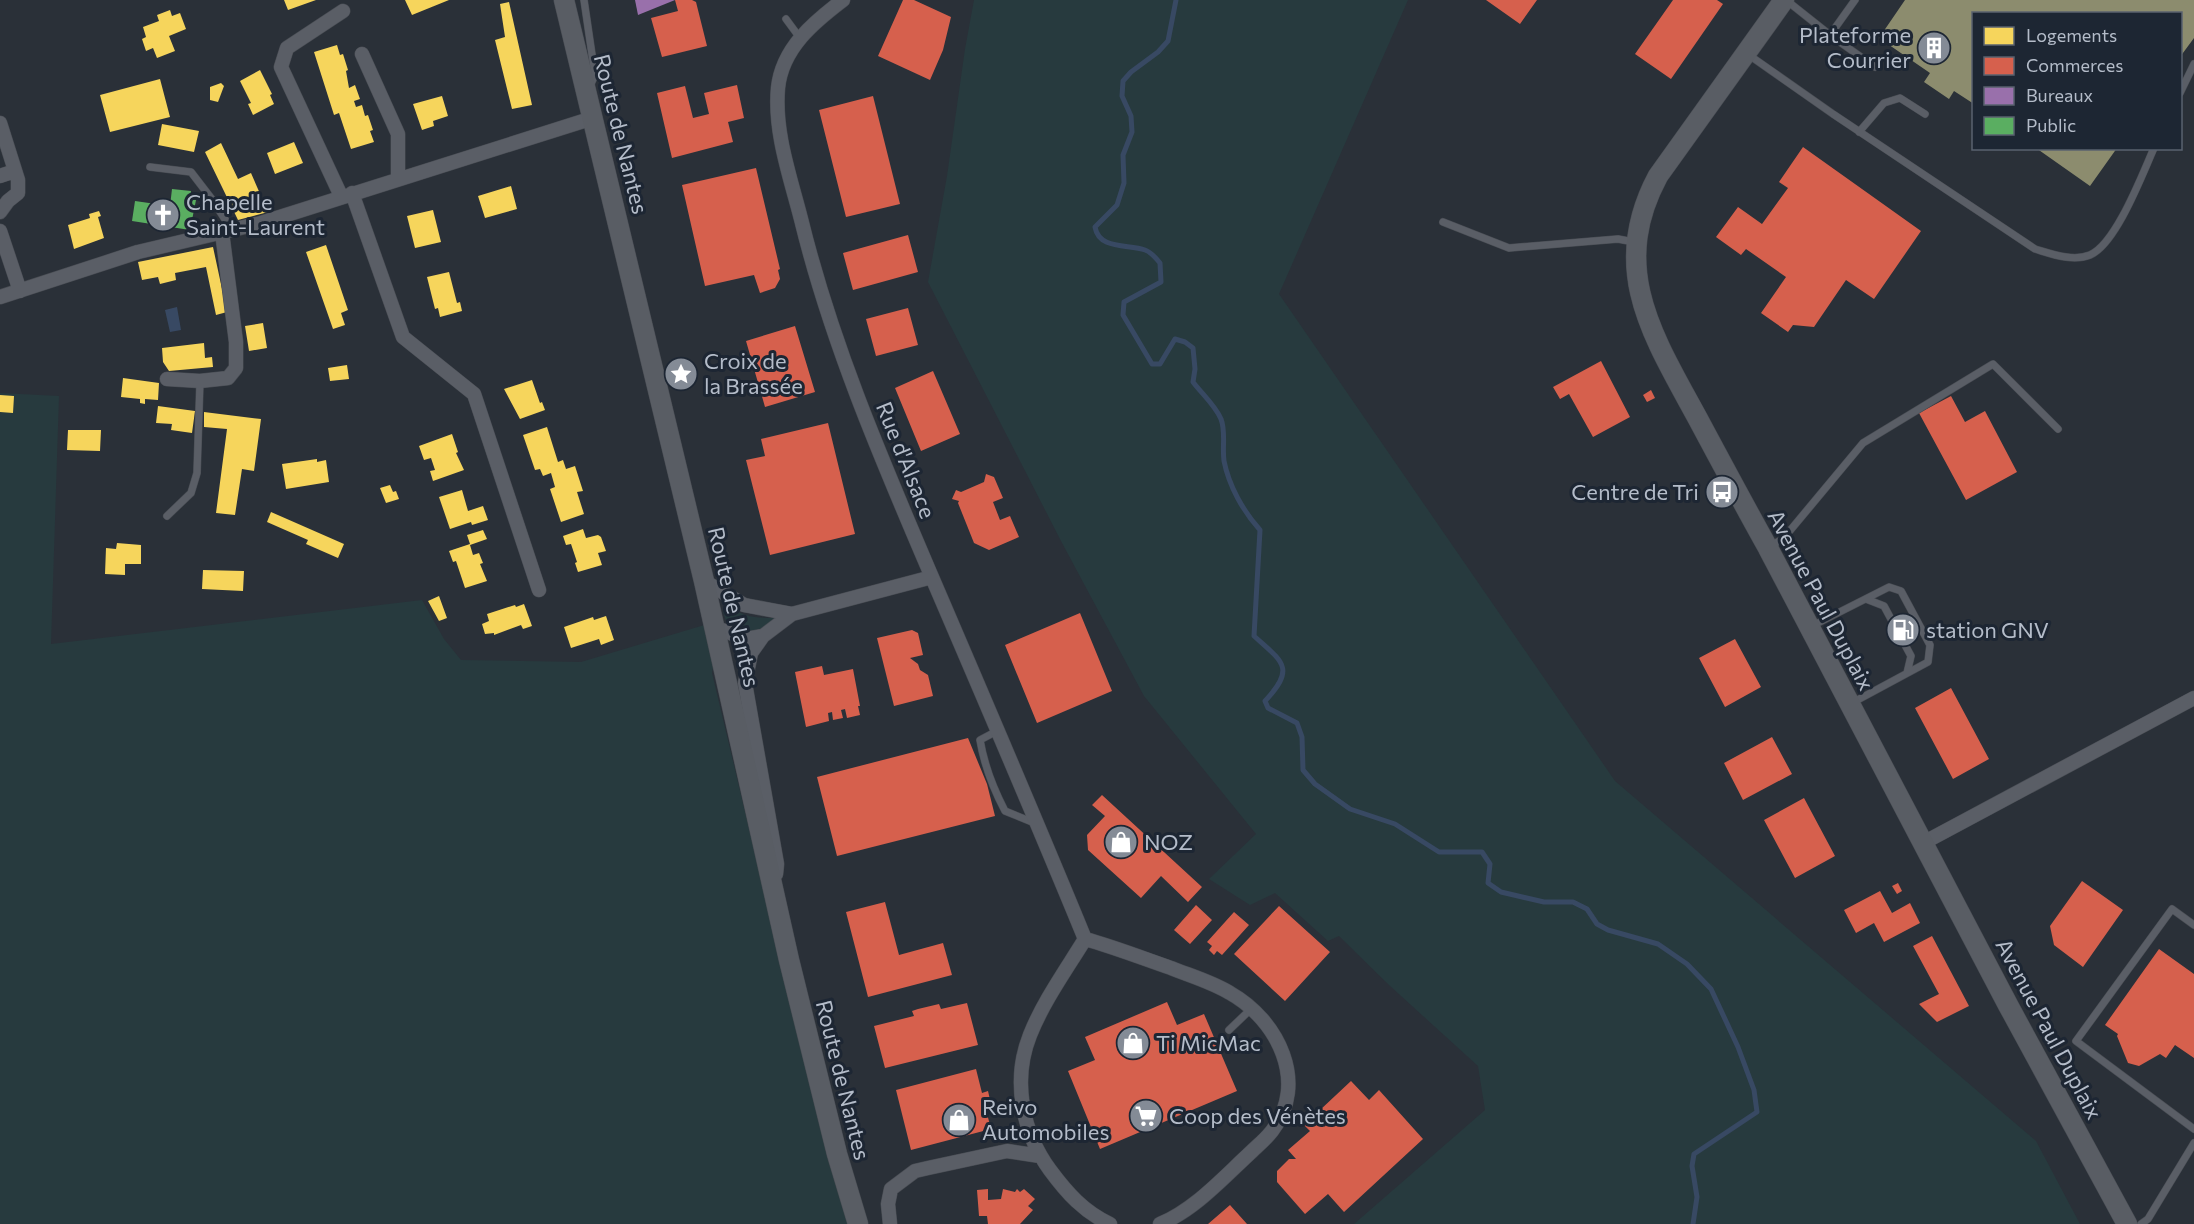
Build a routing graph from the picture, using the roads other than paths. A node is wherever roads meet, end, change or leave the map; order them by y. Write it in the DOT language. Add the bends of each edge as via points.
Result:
graph roads {
  1 [pos="564,0"];
  2 [pos="584,0"];
  3 [pos="843,0"];
  4 [pos="1785,0"];
  5 [pos="1855,0"];
  6 [pos="343,11"];
  7 [pos="786,19"];
  8 [pos="1830,35"];
  9 [pos="800,38"];
  10 [pos="1746,53"];
  11 [pos="362,54"];
  12 [pos="2194,64"];
  13 [pos="1875,67"];
  14 [pos="2182,91"];
  15 [pos="587,93"];
  16 [pos="1925,114"];
  17 [pos="593,118"];
  18 [pos="0,123"];
  19 [pos="1859,132"];
  20 [pos="2153,150"];
  21 [pos="150,167"];
  22 [pos="15,171"];
  23 [pos="0,176"];
  24 [pos="398,179"];
  25 [pos="347,194"];
  26 [pos="0,212"];
  27 [pos="1443,222"];
  28 [pos="0,231"];
  29 [pos="227,231"];
  30 [pos="1636,243"];
  31 [pos="20,291"];
  32 [pos="0,297"];
  33 [pos="167,379"];
  34 [pos="200,381"];
  35 [pos="2058,429"];
  36 [pos="167,516"];
  37 [pos="1768,548"];
  38 [pos="932,576"];
  39 [pos="704,581"];
  40 [pos="539,590"];
  41 [pos="1866,599"];
  42 [pos="792,614"];
  43 [pos="714,627"];
  44 [pos="1810,628"];
  45 [pos="762,636"];
  46 [pos="1907,673"];
  47 [pos="2194,698"];
  48 [pos="1850,704"];
  49 [pos="997,731"];
  50 [pos="1037,824"];
  51 [pos="1923,843"];
  52 [pos="774,894"];
  53 [pos="2194,925"];
  54 [pos="1085,939"];
  55 [pos="1251,1009"];
  56 [pos="1229,1030"];
  57 [pos="2194,1129"];
  58 [pos="2194,1143"];
  59 [pos="1040,1156"];
  60 [pos="858,1224"];
  61 [pos="890,1224"];
  62 [pos="1110,1224"];
  63 [pos="1160,1224"];
  64 [pos="2127,1224"];
  65 [pos="2141,1224"];
  1 -- 15 [label="main road, Route de Nantes"];
  2 -- 15 [label="lane" via="595,75"];
  3 -- 9 [label="street, Rue d'Alsace"];
  4 -- 8 [label="lane"];
  4 -- 10 [label="main road, Avenue Paul Duplaix"];
  5 -- 8 [label="lane"];
  6 -- 25 [label="street" via="287,48 281,67"];
  7 -- 9 [label="lane"];
  8 -- 13 [label="lane"];
  9 -- 38 [label="street, Rue d'Alsace" via="778,84 777,106 806,241 819,292 846,367"];
  10 -- 19 [label="lane"];
  10 -- 30 [label="main road, Avenue Paul Duplaix" via="1658,176 1647,195"];
  11 -- 24 [label="street" via="398,134"];
  12 -- 14 [label="lane"];
  15 -- 17 [label="main road, Route de Nantes"];
  16 -- 19 [label="lane" via="1900,98 1884,103"];
  17 -- 24 [label="street"];
  17 -- 39 [label="main road, Route de Nantes"];
  18 -- 22 [label="street"];
  19 -- 20 [label="lane" via="2035,249 2060,256 2090,255 2110,239"];
  21 -- 29 [label="lane" via="190,172 211,198"];
  22 -- 23 [label="street"];
  22 -- 26 [label="street" via="18,193"];
  24 -- 25 [label="street"];
  25 -- 29 [label="street"];
  25 -- 40 [label="street" via="403,337 474,394"];
  27 -- 30 [label="lane" via="1509,248 1618,239"];
  28 -- 31 [label="street"];
  29 -- 31 [label="street" via="138,252"];
  29 -- 34 [label="street" via="236,368 228,378"];
  30 -- 37 [label="main road, Avenue Paul Duplaix" via="1639,291 1650,329"];
  31 -- 32 [label="street"];
  33 -- 34 [label="street"];
  34 -- 36 [label="lane" via="196,473 191,493"];
  35 -- 37 [label="lane" via="1993,364 1863,443 1784,538"];
  37 -- 44 [label="main road, Avenue Paul Duplaix"];
  38 -- 42 [label="street"];
  38 -- 49 [label="street, Rue d'Alsace"];
  39 -- 42 [label="street" via="744,605"];
  39 -- 43 [label="main road, Route de Nantes"];
  41 -- 44 [label="lane"];
  41 -- 46 [label="lane" via="1884,606 1911,656"];
  41 -- 46 [label="lane" via="1889,587 1901,591 1930,645 1928,662"];
  42 -- 45 [label="street"];
  43 -- 45 [label="street" via="746,639"];
  43 -- 52 [label="main road, Route de Nantes"];
  44 -- 48 [label="main road, Avenue Paul Duplaix"];
  45 -- 52 [label="street" via="751,653 745,683 777,864"];
  46 -- 48 [label="lane"];
  47 -- 51 [label="street"];
  48 -- 51 [label="main road, Avenue Paul Duplaix"];
  49 -- 50 [label="street, Rue d'Alsace"];
  49 -- 50 [label="lane" via="980,740 998,798 1005,811"];
  50 -- 54 [label="street, Rue d'Alsace"];
  51 -- 64 [label="main road, Avenue Paul Duplaix"];
  52 -- 60 [label="main road, Route de Nantes" via="837,1154"];
  53 -- 57 [label="lane" via="2172,909 2076,1041"];
  54 -- 55 [label="street" via="1211,983"];
  54 -- 59 [label="street" via="1030,1035 1023,1060 1023,1112"];
  55 -- 56 [label="lane"];
  55 -- 63 [label="street" via="1261,1017 1285,1056 1289,1078 1281,1115 1266,1137 1210,1190"];
  58 -- 65 [label="lane" via="2148,1219"];
  59 -- 61 [label="street" via="1007,1151 915,1171 891,1189"];
  59 -- 62 [label="street" via="1080,1205"];
}
